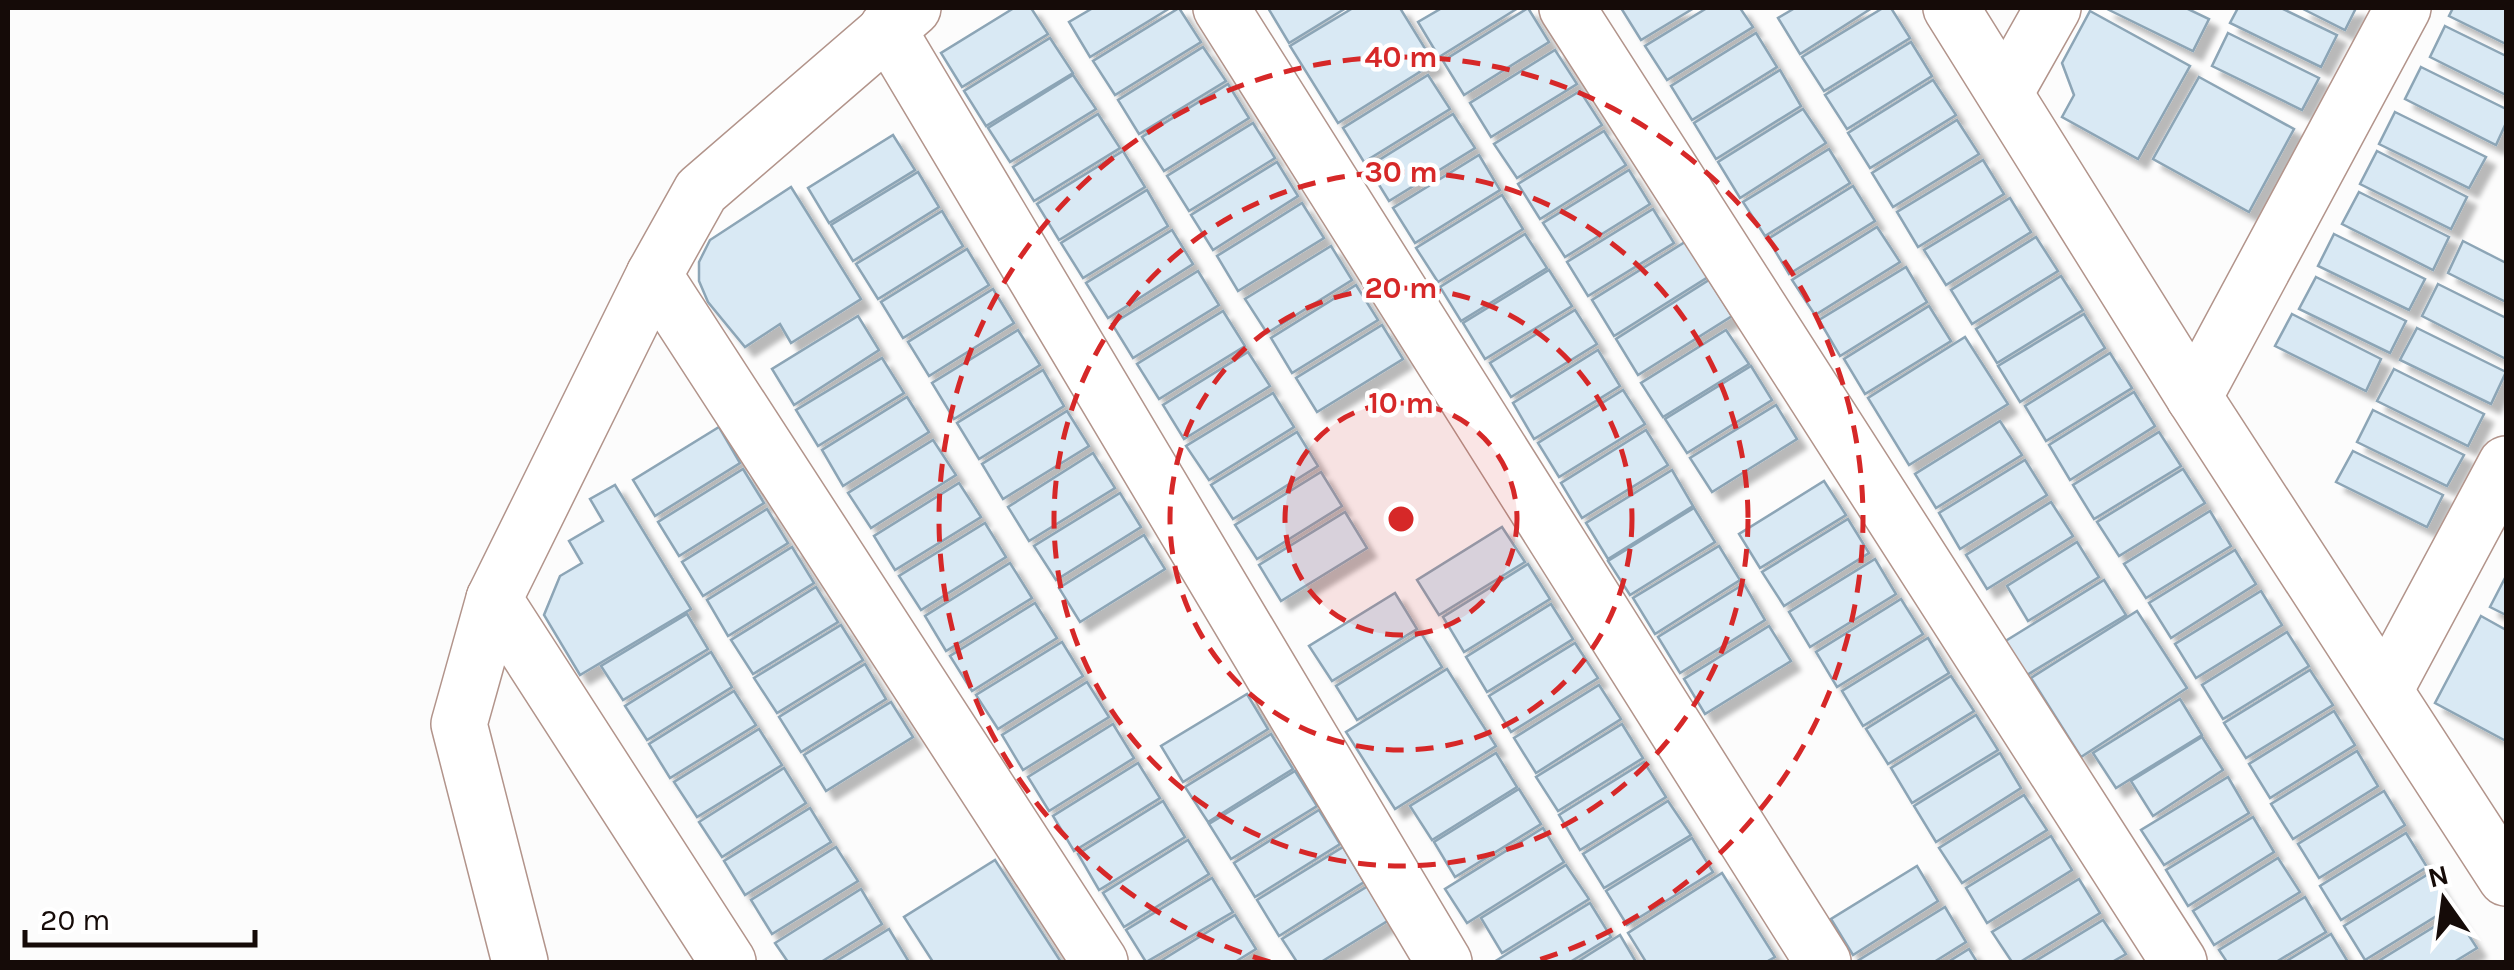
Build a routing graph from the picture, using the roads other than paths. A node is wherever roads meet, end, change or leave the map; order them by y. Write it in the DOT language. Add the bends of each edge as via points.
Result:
graph roads {
  1 [pos="1221,8"];
  2 [pos="1567,8"];
  3 [pos="1950,8"];
  4 [pos="2053,8"];
  5 [pos="2403,8"];
  6 [pos="900,18"];
  7 [pos="2004,94"];
  8 [pos="654,275"];
  9 [pos="2194,397"];
  10 [pos="2506,464"];
  11 [pos="494,599"];
  12 [pos="2385,690"];
  13 [pos="2506,878"];
  14 [pos="520,962"];
  15 [pos="728,962"];
  16 [pos="1100,962"];
  17 [pos="1444,962"];
  18 [pos="1823,962"];
  19 [pos="2178,962"];
  1 -- 18 [label="street"];
  2 -- 19 [label="street"];
  3 -- 7 [label="street"];
  4 -- 7 [label="street"];
  5 -- 9 [label="street"];
  6 -- 8 [label="street" via="701,190"];
  6 -- 17 [label="street"];
  7 -- 9 [label="street"];
  8 -- 11 [label="street"];
  8 -- 16 [label="street"];
  9 -- 12 [label="street"];
  10 -- 12 [label="street"];
  11 -- 14 [label="street" via="459,724"];
  11 -- 15 [label="street"];
  12 -- 13 [label="street"];
}
